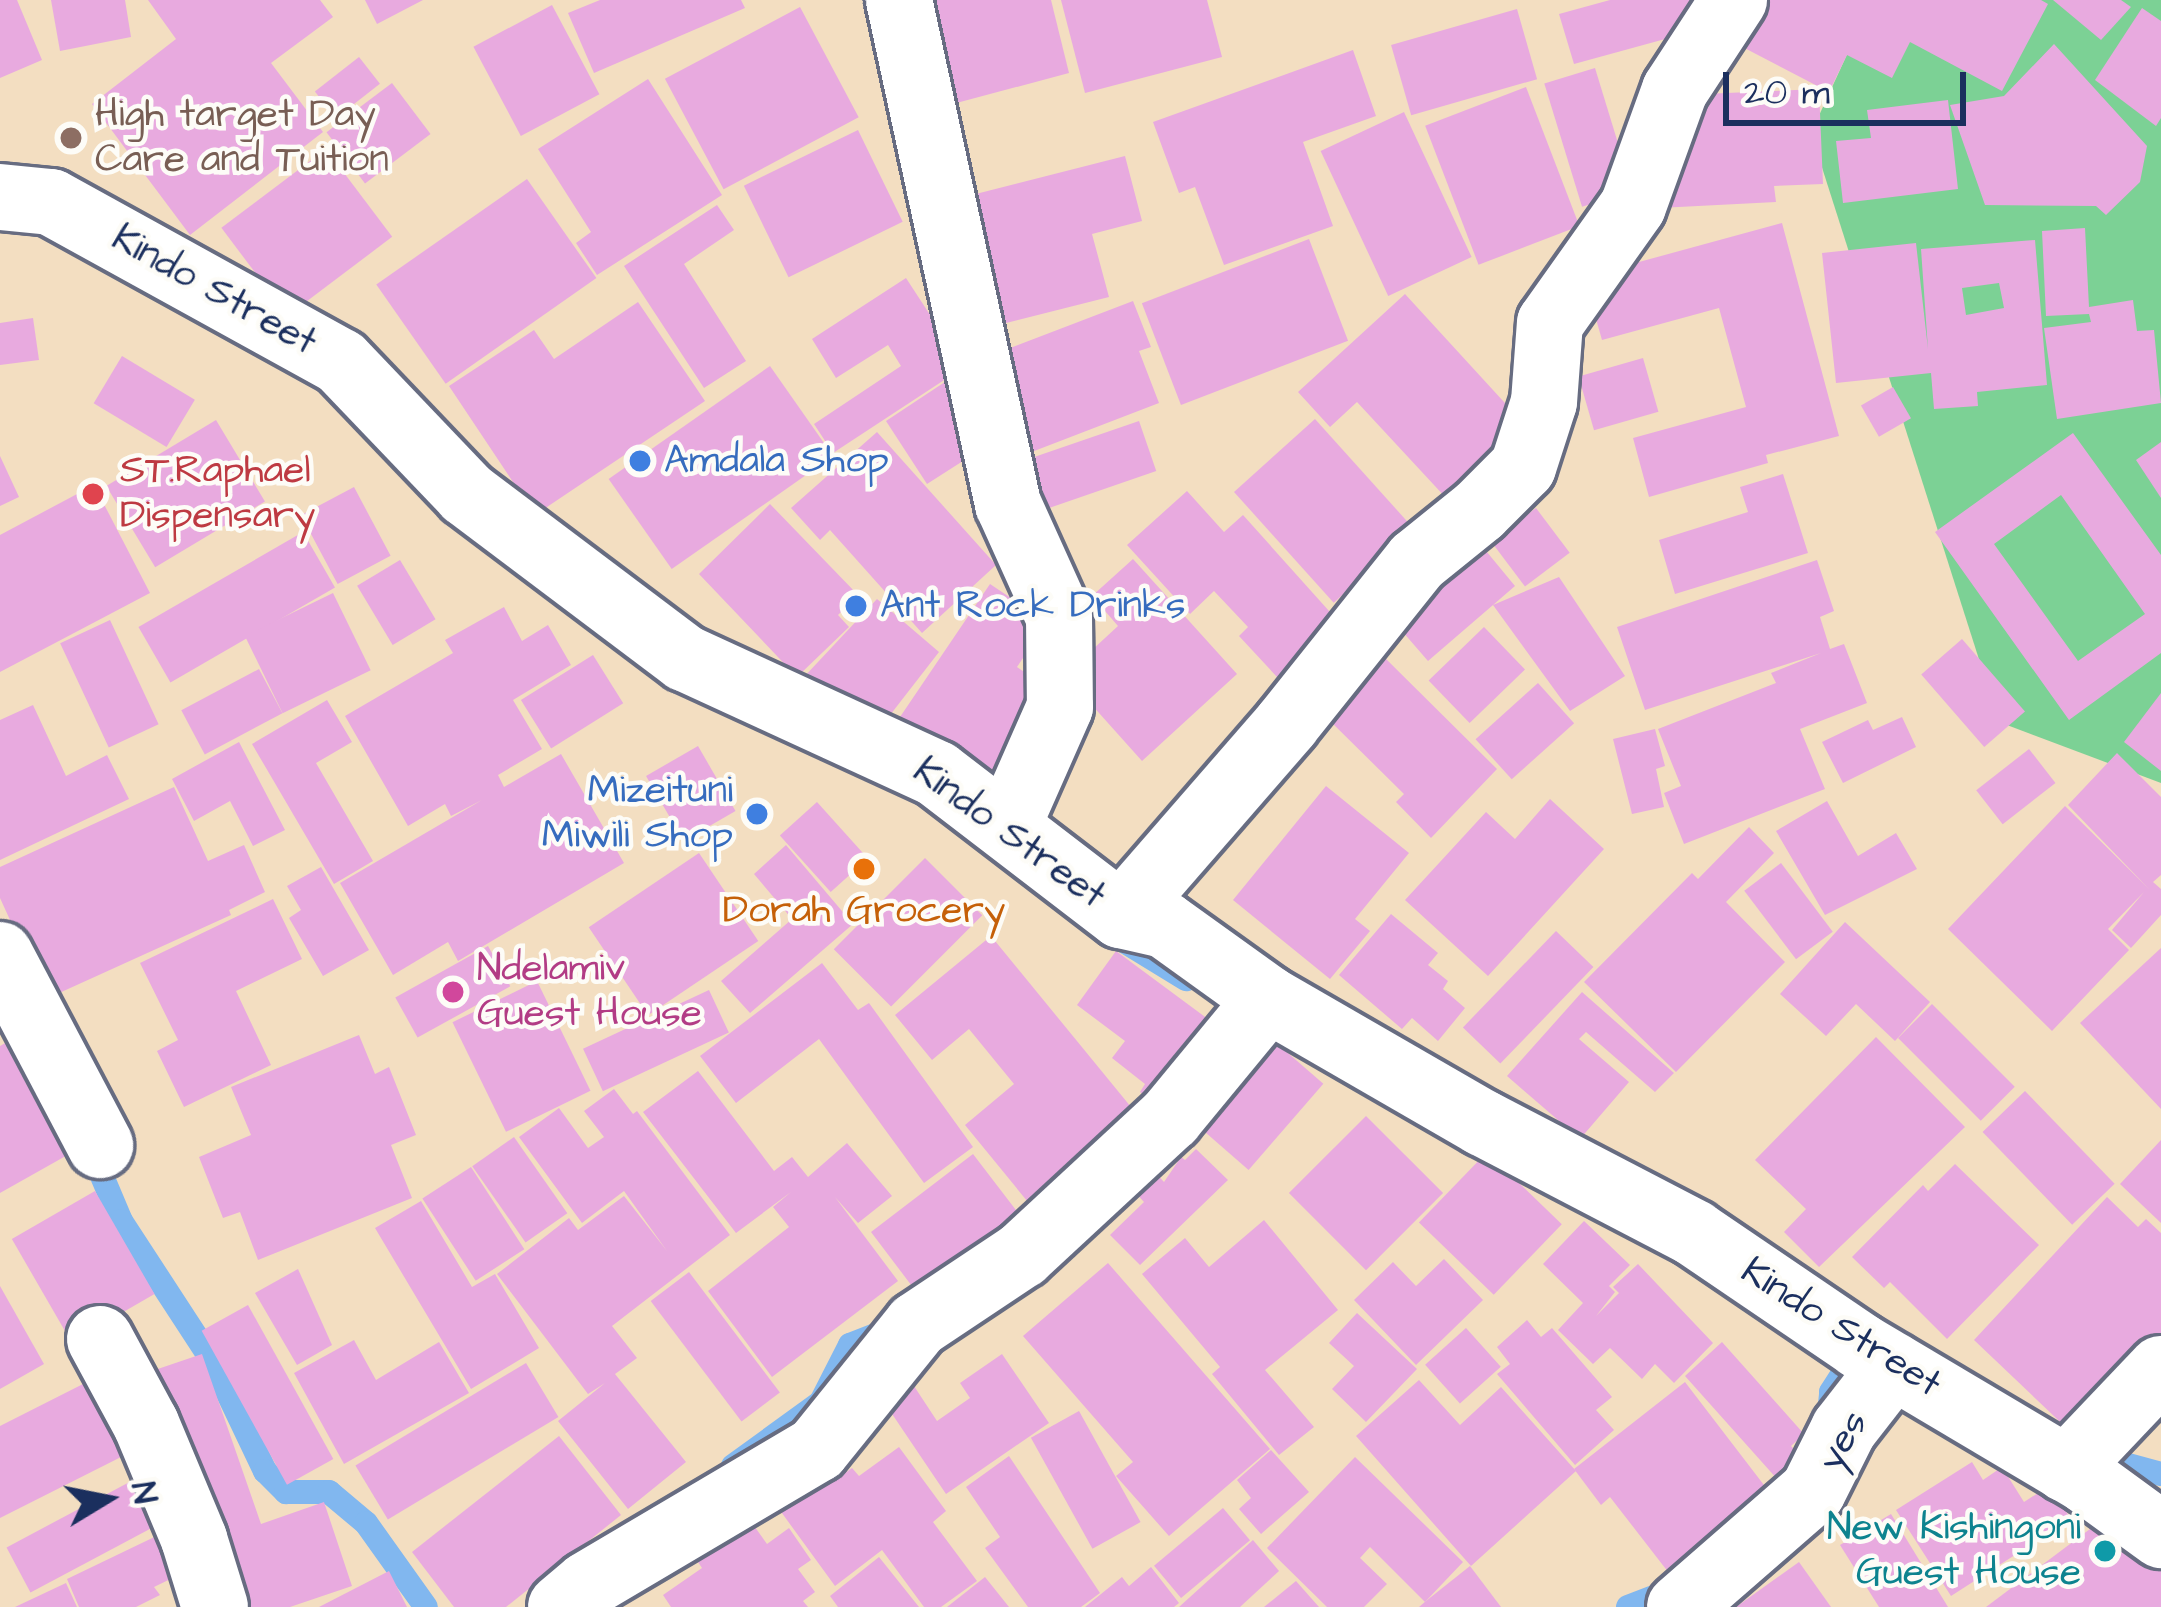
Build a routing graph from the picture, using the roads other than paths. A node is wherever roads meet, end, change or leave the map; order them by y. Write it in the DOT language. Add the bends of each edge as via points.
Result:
graph roads {
  1 [pos="899,0"];
  2 [pos="1734,0"];
  3 [pos="0,197"];
  4 [pos="1008,825"];
  5 [pos="1121,915"];
  6 [pos="0,955"];
  7 [pos="1268,999"];
  8 [pos="100,1145"];
  9 [pos="100,1340"];
  10 [pos="1894,1366"];
  11 [pos="2161,1369"];
  12 [pos="2066,1469"];
  13 [pos="2161,1535"];
  14 [pos="214,1607"];
  15 [pos="561,1607"];
  16 [pos="1680,1607"];
  1 -- 4 [label="street" via="1008,504 1059,617 1060,707"];
  2 -- 5 [label="street" via="1675,90 1633,206 1550,323 1544,402 1523,467 1417,561"];
  3 -- 4 [label="street, Kindo Street" via="51,202 341,362 467,494 685,658 938,774"];
  4 -- 5 [label="street, Kindo Street"];
  5 -- 7 [label="street, Kindo Street" via="1165,925"];
  6 -- 8 [label="street"];
  7 -- 10 [label="street, Kindo Street" via="1694,1233"];
  7 -- 15 [label="street" via="1154,1133 1022,1255 917,1325 818,1449"];
  9 -- 14 [label="street" via="146,1424"];
  10 -- 12 [label="street, Kindo Street"];
  10 -- 16 [label="street, yes" via="1844,1429 1813,1491"];
  11 -- 12 [label="street"];
  12 -- 13 [label="street, Kindo Street"];
}
